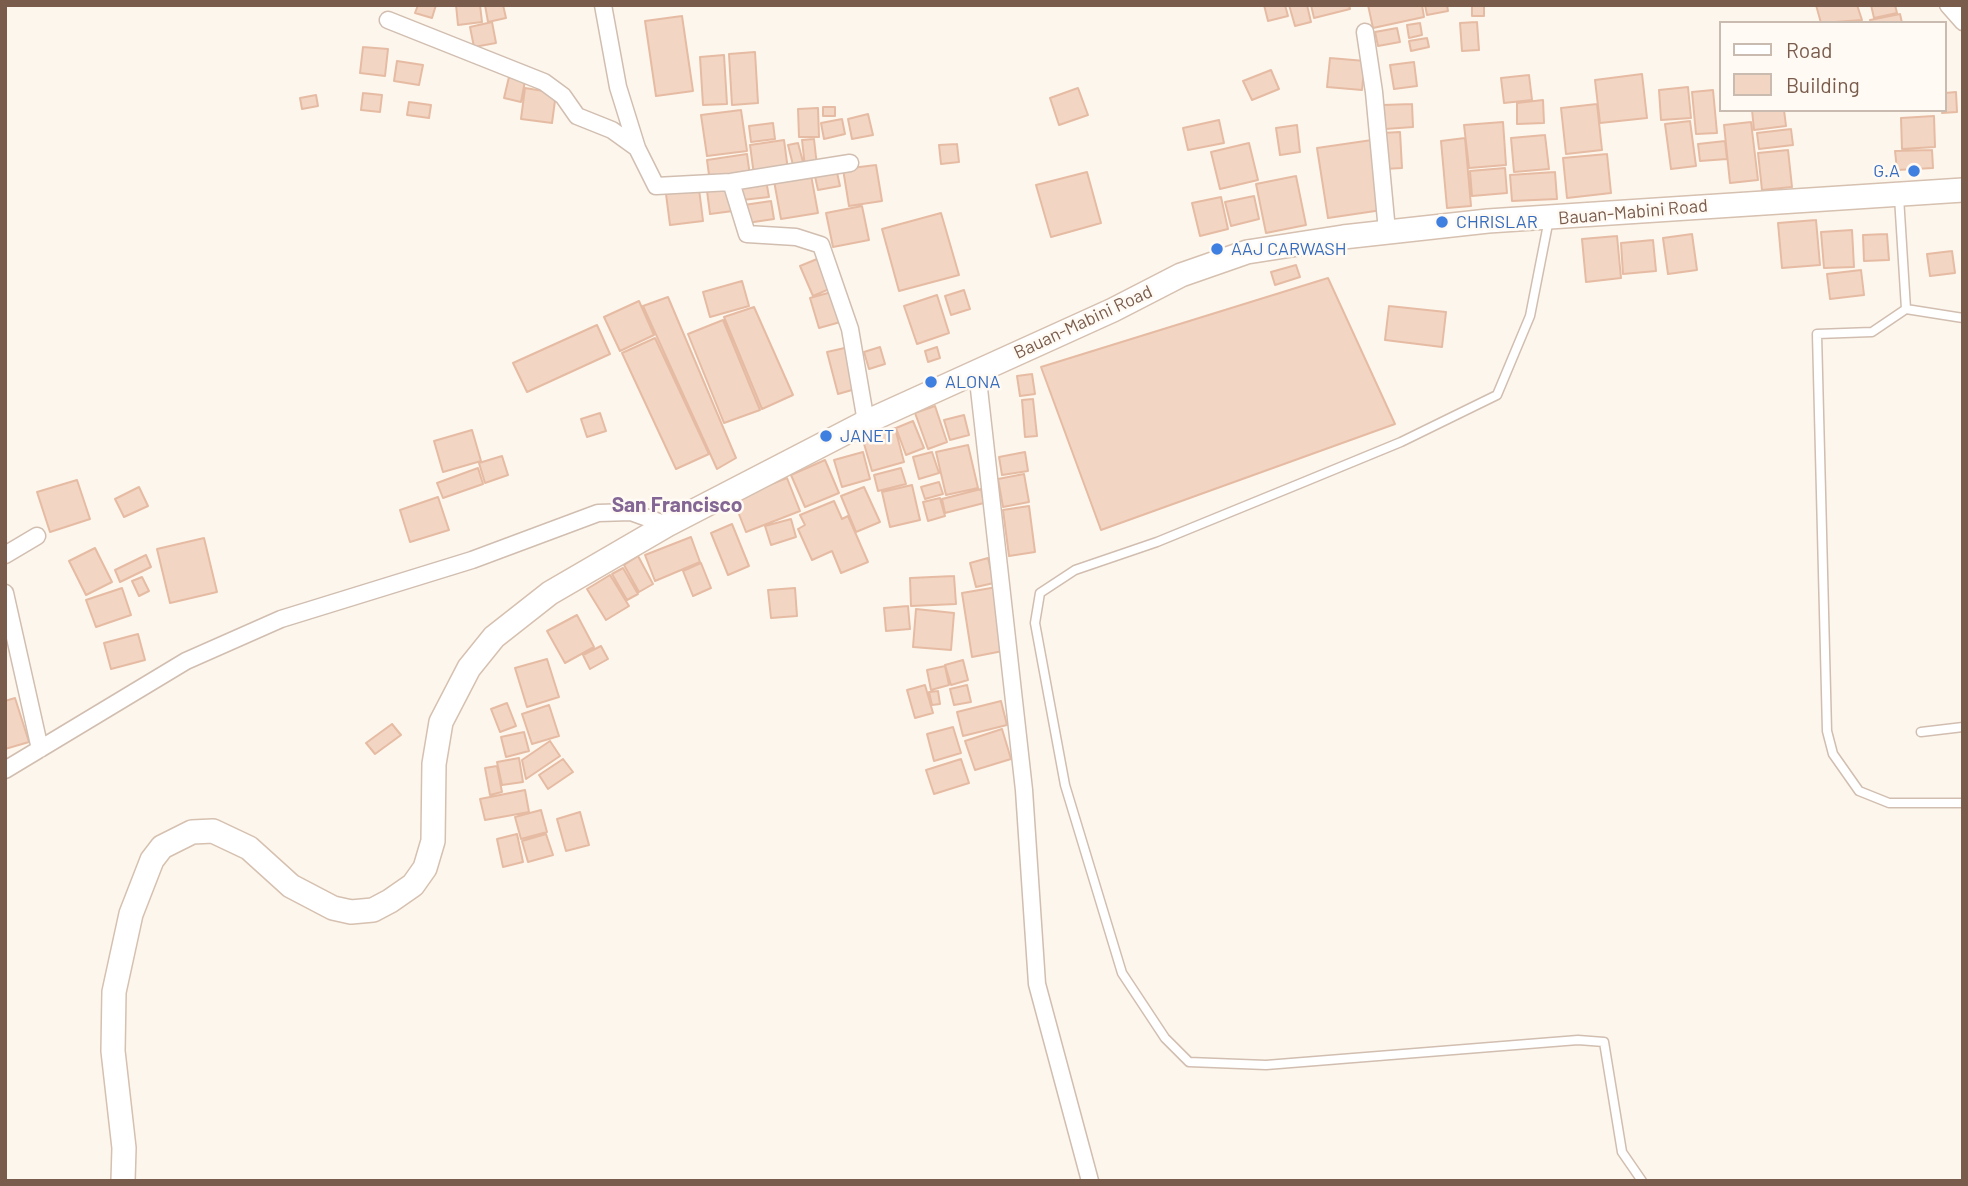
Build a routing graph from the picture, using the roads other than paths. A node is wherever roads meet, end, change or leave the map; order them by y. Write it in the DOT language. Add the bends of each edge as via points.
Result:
graph roads {
  1 [pos="603,5"];
  2 [pos="1948,5"];
  3 [pos="388,20"];
  4 [pos="1963,22"];
  5 [pos="1365,32"];
  6 [pos="637,148"];
  7 [pos="850,163"];
  8 [pos="731,181"];
  9 [pos="1963,190"];
  10 [pos="1899,193"];
  11 [pos="1549,219"];
  12 [pos="1387,231"];
  13 [pos="1906,309"];
  14 [pos="1963,318"];
  15 [pos="978,371"];
  16 [pos="866,422"];
  17 [pos="667,524"];
  18 [pos="37,536"];
  19 [pos="5,555"];
  20 [pos="5,593"];
  21 [pos="1963,727"];
  22 [pos="1920,732"];
  23 [pos="40,750"];
  24 [pos="5,770"];
  25 [pos="1963,803"];
  26 [pos="123,1181"];
  27 [pos="1090,1181"];
  28 [pos="1642,1181"];
  1 -- 6 [label="street" via="618,87"];
  2 -- 4 [label="street"];
  3 -- 6 [label="street" via="544,82 563,96 577,116 612,130"];
  5 -- 12 [label="street"];
  6 -- 8 [label="street" via="656,186"];
  7 -- 8 [label="street"];
  8 -- 16 [label="street" via="747,234 796,237 821,245 850,330"];
  9 -- 10 [label="main road, Bauan-Mabini Road"];
  10 -- 11 [label="main road, Bauan-Mabini Road"];
  10 -- 13 [label="lane"];
  11 -- 12 [label="main road, Bauan-Mabini Road"];
  11 -- 28 [label="lane" via="1530,316 1497,394 1325,474 1075,570 1040,593 1035,623 1065,785 1122,973 1165,1038 1189,1062 1266,1065 1604,1042 1622,1152"];
  12 -- 15 [label="main road, Bauan-Mabini Road" via="1223,258"];
  13 -- 14 [label="lane"];
  13 -- 25 [label="lane" via="1872,332 1817,334 1827,731 1833,754 1859,791 1889,803"];
  15 -- 16 [label="main road, Bauan-Mabini Road"];
  15 -- 27 [label="street" via="1024,790 1037,984"];
  16 -- 17 [label="main road, Bauan-Mabini Road"];
  17 -- 23 [label="street" via="631,512 598,513 472,560 281,619 186,661"];
  17 -- 26 [label="main road, Bauan-Mabini Road" via="550,593 494,637 469,668 441,722 434,764 433,841 425,868 414,885 390,901 373,910 334,908 291,886 249,848 213,831 192,831 162,847 152,860 131,914 114,992 113,1051 124,1148"];
  18 -- 19 [label="street"];
  20 -- 23 [label="street"];
  21 -- 22 [label="lane"];
  23 -- 24 [label="street"];
}
